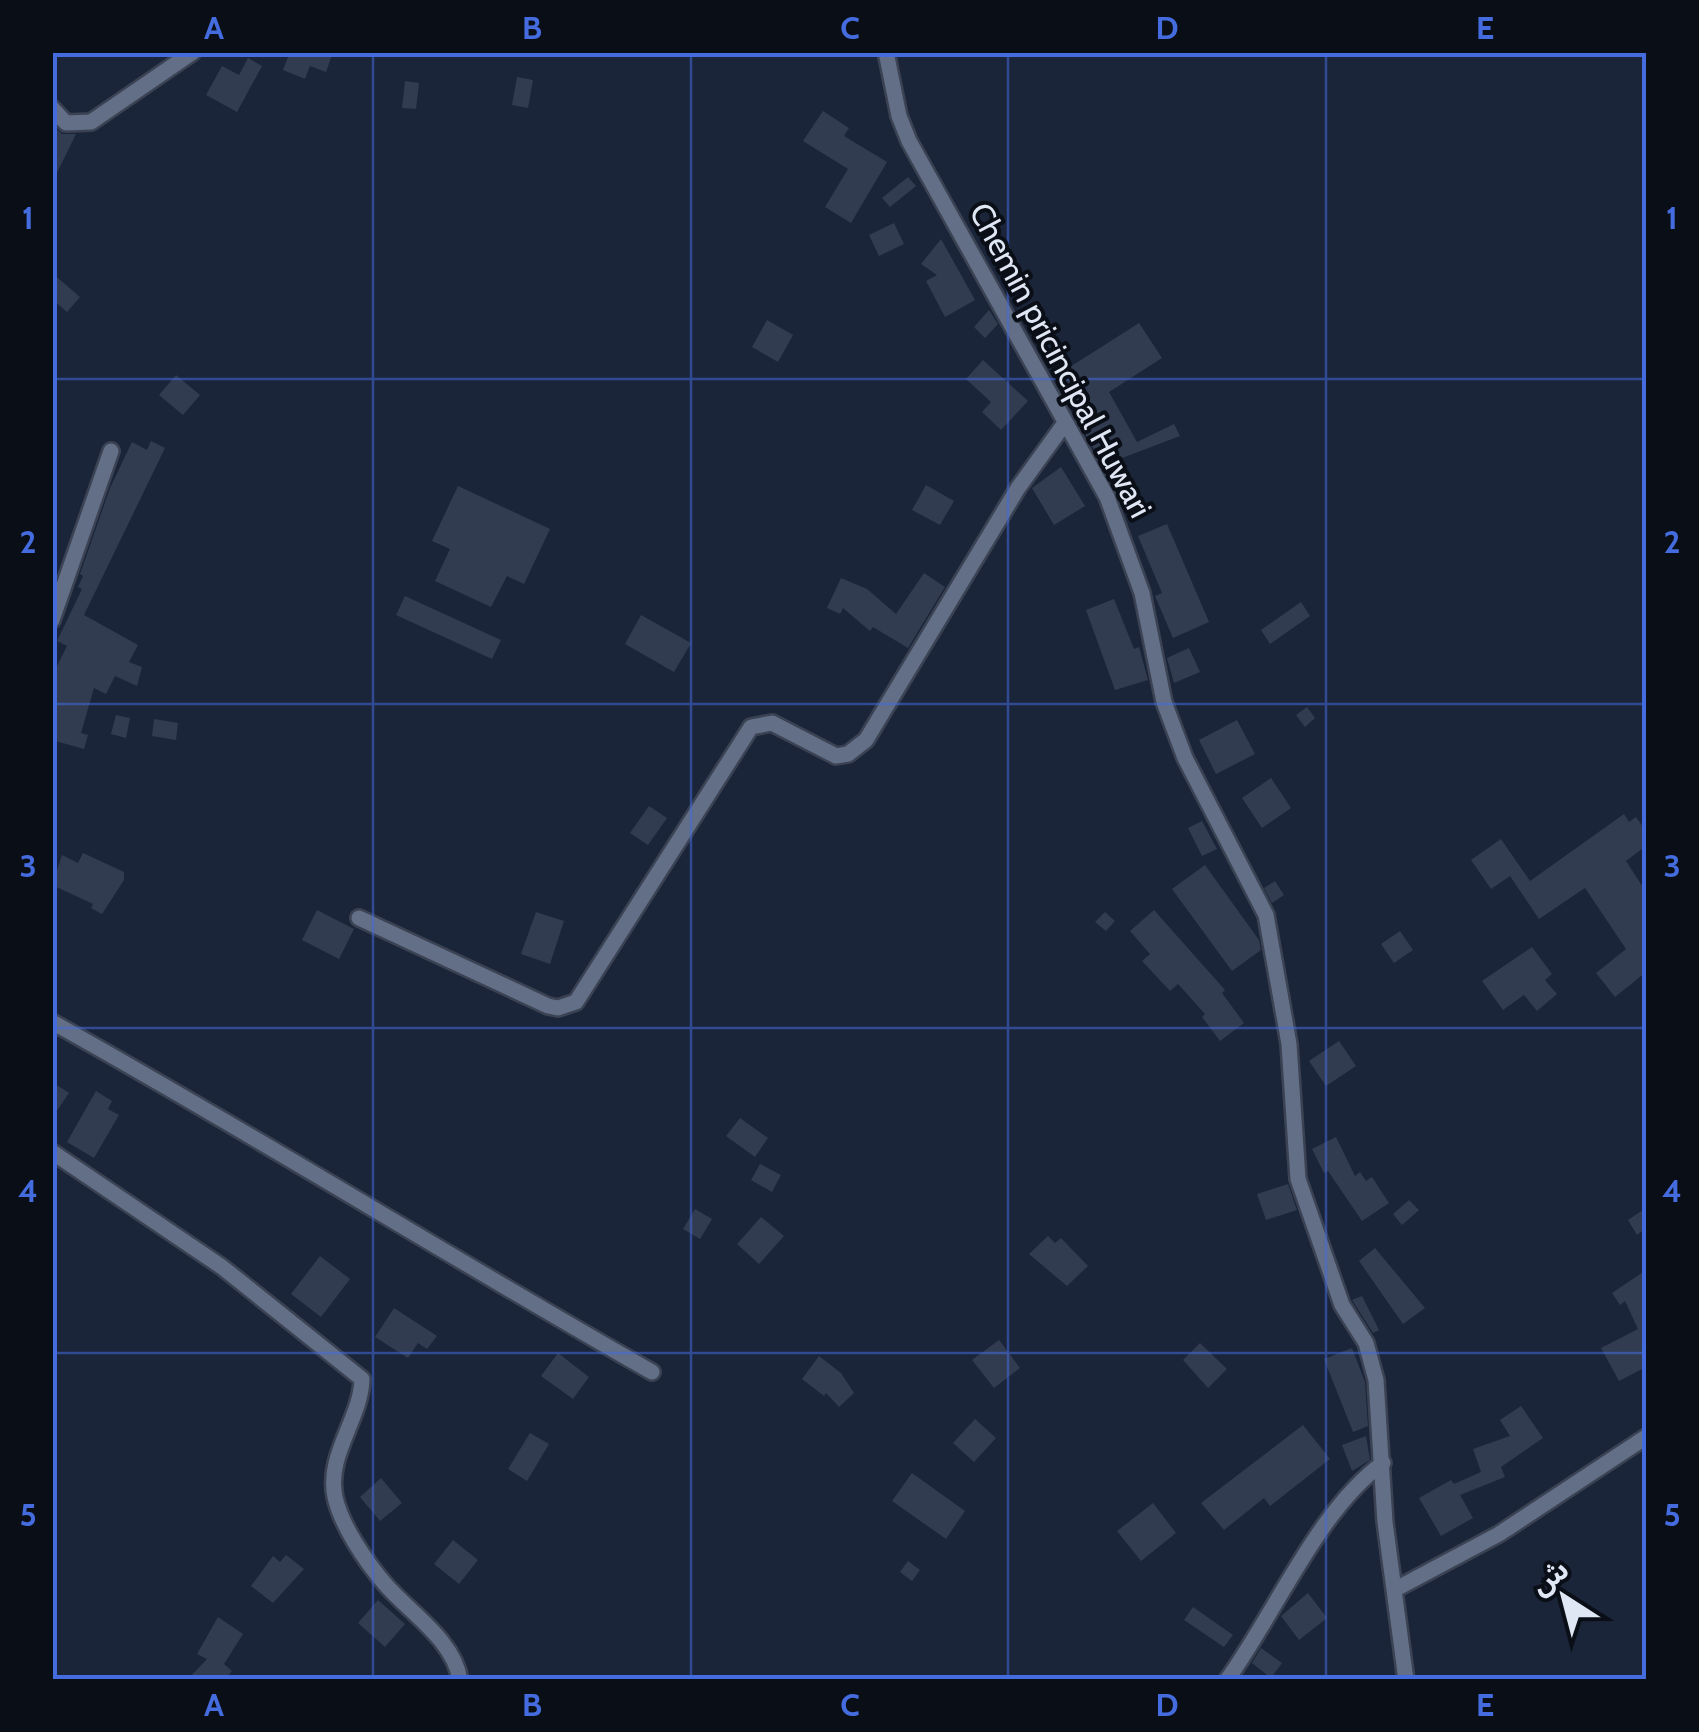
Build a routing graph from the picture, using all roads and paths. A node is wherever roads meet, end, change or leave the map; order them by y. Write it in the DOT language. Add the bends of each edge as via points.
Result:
graph roads {
  1 [pos="193,52"];
  2 [pos="886,52"];
  3 [pos="52,108"];
  4 [pos="1065,423"];
  5 [pos="111,451"];
  6 [pos="52,620"];
  7 [pos="359,918"];
  8 [pos="52,1022"];
  9 [pos="52,1152"];
  10 [pos="652,1372"];
  11 [pos="1646,1438"];
  12 [pos="1383,1462"];
  13 [pos="1394,1590"];
  14 [pos="460,1680"];
  15 [pos="1227,1680"];
  16 [pos="1406,1680"];
  1 -- 3 [label="street" via="92,122 66,123"];
  2 -- 4 [label="street, Chemin pricincipal Huwari" via="909,141"];
  4 -- 7 [label="street" via="1018,488 866,740 836,756 772,723 751,727 576,1002 548,1006"];
  4 -- 12 [label="street, Chemin pricincipal Huwari" via="1128,545 1164,702 1185,758 1266,916 1288,1044 1298,1178 1342,1304 1366,1343"];
  5 -- 6 [label="street"];
  8 -- 10 [label="street"];
  9 -- 14 [label="street" via="222,1268 362,1378 362,1402 334,1472 335,1498 383,1582 452,1655"];
  11 -- 13 [label="street" via="1499,1534"];
  12 -- 13 [label="street, Chemin pricincipal Huwari"];
  12 -- 15 [label="street" via="1343,1496"];
  13 -- 16 [label="street, Chemin pricincipal Huwari"];
}
